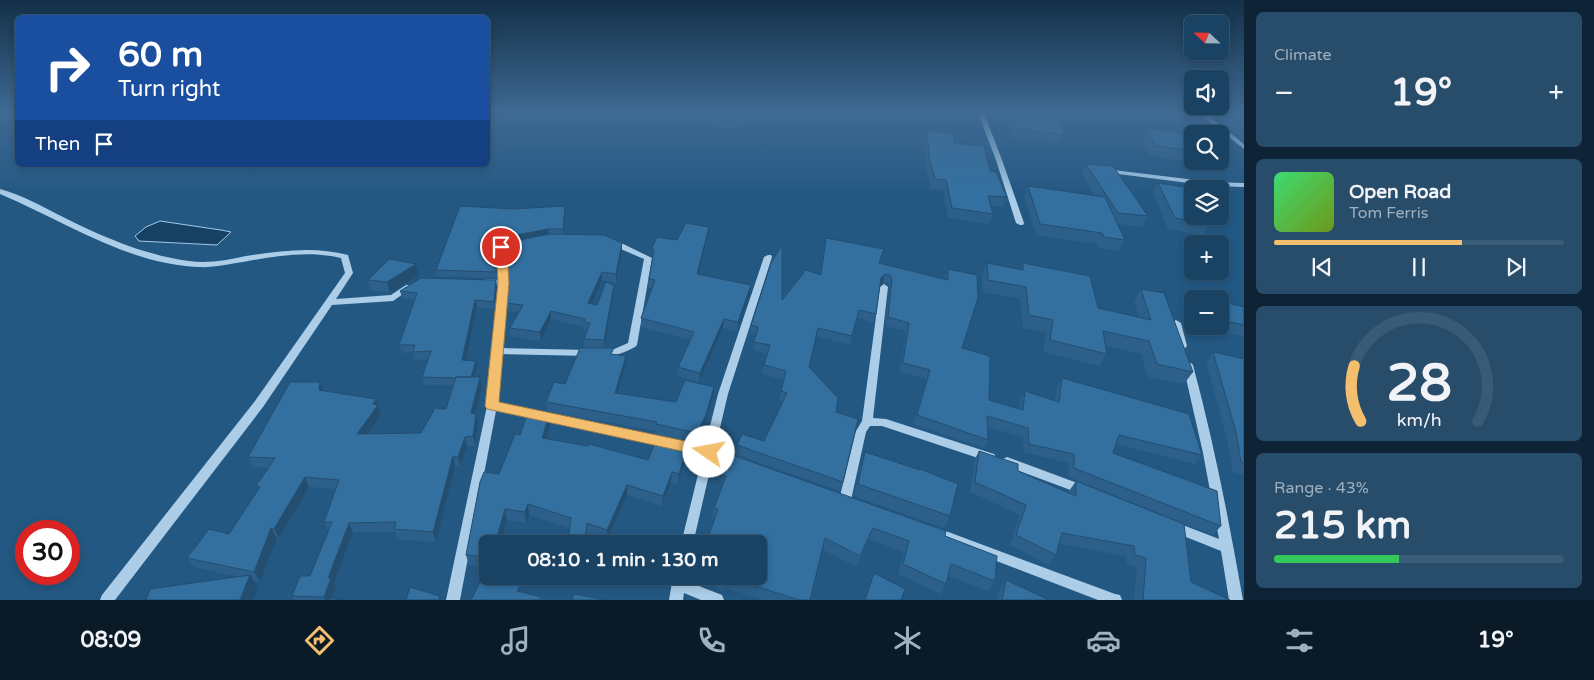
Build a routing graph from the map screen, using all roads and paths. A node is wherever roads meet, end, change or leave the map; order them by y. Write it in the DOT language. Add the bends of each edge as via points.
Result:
graph roads {
  1 [pos="991,141"];
  2 [pos="1097,171"];
  3 [pos="1244,185"];
  4 [pos="0,191"];
  5 [pos="1020,224"];
  6 [pos="606,239"];
  7 [pos="530,242"];
  8 [pos="768,257"];
  9 [pos="420,280"];
  10 [pos="471,280"];
  11 [pos="504,283"];
  12 [pos="884,287"];
  13 [pos="331,302"];
  14 [pos="1176,323"];
  15 [pos="497,351"];
  16 [pos="492,406"];
  17 [pos="867,422"];
  18 [pos="709,452"];
  19 [pos="754,468"];
  20 [pos="1094,494"];
  21 [pos="845,500"];
  22 [pos="1166,523"];
  23 [pos="919,527"];
  24 [pos="689,535"];
  25 [pos="1228,548"];
  26 [pos="678,585"];
  27 [pos="688,585"];
  28 [pos="107,600"];
  29 [pos="452,600"];
  30 [pos="676,600"];
  31 [pos="717,600"];
  32 [pos="1115,600"];
  33 [pos="1236,600"];
  1 -- 5 [label="street"];
  2 -- 3 [label="street"];
  4 -- 13 [label="street" via="122,247 184,263 214,264 328,251 344,257 349,273"];
  6 -- 15 [label="street" via="648,258 632,345 613,353"];
  7 -- 11 [label="street" via="501,247"];
  8 -- 18 [label="street" via="723,394"];
  9 -- 13 [label="street" via="394,298"];
  10 -- 11 [label="street"];
  11 -- 15 [label="street"];
  12 -- 17 [label="street"];
  13 -- 28 [label="street" via="209,470"];
  14 -- 25 [label="street" via="1201,413"];
  15 -- 16 [label="street"];
  16 -- 18 [label="street"];
  16 -- 29 [label="street"];
  17 -- 20 [label="street" via="882,422 1050,476"];
  17 -- 21 [label="street"];
  18 -- 19 [label="street"];
  18 -- 24 [label="street"];
  22 -- 25 [label="street"];
  23 -- 32 [label="street"];
  25 -- 33 [label="street"];
  26 -- 30 [label="street"];
  27 -- 31 [label="street"];
}
